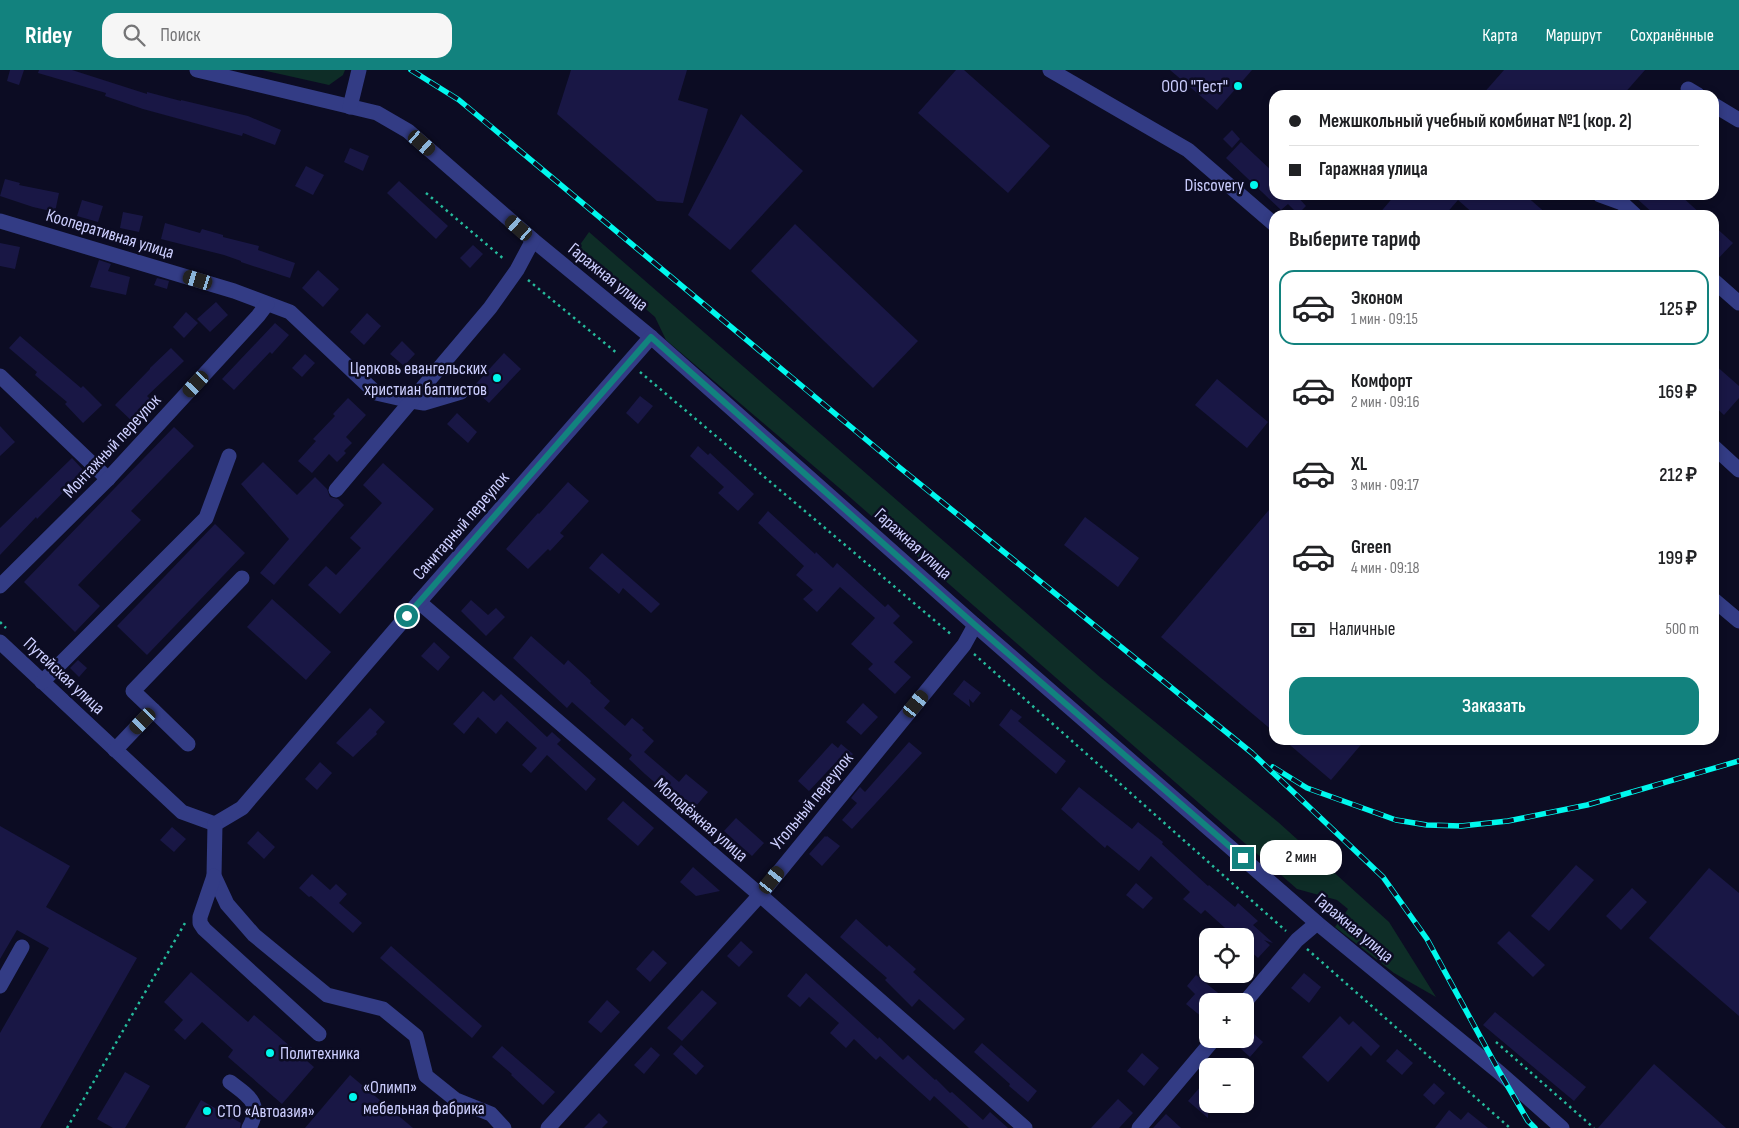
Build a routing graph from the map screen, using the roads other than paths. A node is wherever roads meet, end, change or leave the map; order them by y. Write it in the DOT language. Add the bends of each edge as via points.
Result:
graph roads {
  1 [pos="197,70"];
  2 [pos="359,70"];
  3 [pos="1050,70"];
  4 [pos="350,107"];
  5 [pos="1719,108"];
  6 [pos="1739,120"];
  7 [pos="1614,200"];
  8 [pos="1630,210"];
  9 [pos="1269,220"];
  10 [pos="0,221"];
  11 [pos="533,240"];
  12 [pos="1719,285"];
  13 [pos="1739,303"];
  14 [pos="267,304"];
  15 [pos="651,337"];
  16 [pos="0,376"];
  17 [pos="462,392"];
  18 [pos="411,401"];
  19 [pos="1719,452"];
  20 [pos="229,456"];
  21 [pos="1739,470"];
  22 [pos="108,479"];
  23 [pos="336,490"];
  24 [pos="242,578"];
  25 [pos="0,586"];
  26 [pos="419,602"];
  27 [pos="1719,604"];
  28 [pos="1739,622"];
  29 [pos="975,625"];
  30 [pos="0,642"];
  31 [pos="42,682"];
  32 [pos="153,710"];
  33 [pos="188,744"];
  34 [pos="115,750"];
  35 [pos="215,824"];
  36 [pos="214,876"];
  37 [pos="760,895"];
  38 [pos="1317,923"];
  39 [pos="22,947"];
  40 [pos="0,986"];
  41 [pos="1253,993"];
  42 [pos="319,1034"];
  43 [pos="1206,1048"];
  44 [pos="230,1082"];
  45 [pos="249,1128"];
  46 [pos="504,1128"];
  47 [pos="548,1128"];
  48 [pos="1025,1128"];
  49 [pos="1139,1128"];
  50 [pos="1562,1128"];
  1 -- 4 [label="street, Гаражная улица"];
  2 -- 4 [label="street"];
  3 -- 9 [label="street" via="1188,150"];
  4 -- 11 [label="street, Гаражная улица" via="377,113 408,131"];
  5 -- 6 [label="street"];
  7 -- 8 [label="street"];
  10 -- 14 [label="street, Кооперативная улица" via="234,291"];
  11 -- 15 [label="street, Гаражная улица"];
  11 -- 18 [label="street" via="517,270 490,308"];
  12 -- 13 [label="street"];
  14 -- 18 [label="street, Кооперативная улица" via="290,312 376,393"];
  14 -- 22 [label="street, Монтажный переулок"];
  15 -- 26 [label="street, Санитарный переулок"];
  15 -- 29 [label="street, Гаражная улица"];
  16 -- 22 [label="street"];
  17 -- 18 [label="street, Кооперативная улица" via="424,402"];
  18 -- 23 [label="street"];
  19 -- 21 [label="street"];
  20 -- 31 [label="street" via="206,518"];
  22 -- 25 [label="street, Монтажный переулок"];
  24 -- 32 [label="street" via="133,691"];
  26 -- 35 [label="street, Санитарный переулок" via="242,808"];
  26 -- 37 [label="street, Молодёжная улица"];
  27 -- 28 [label="street"];
  29 -- 37 [label="street, Угольный переулок" via="964,644"];
  29 -- 38 [label="street, Гаражная улица"];
  30 -- 31 [label="street, Путейская улица"];
  31 -- 34 [label="street, Путейская улица"];
  32 -- 33 [label="street"];
  32 -- 34 [label="street"];
  34 -- 35 [label="street, Путейская улица" via="182,812"];
  35 -- 36 [label="street"];
  36 -- 42 [label="street" via="200,923"];
  36 -- 46 [label="street" via="227,904 254,936 327,995 383,1010 416,1036 426,1076 456,1100 490,1114"];
  37 -- 47 [label="street, Угольный переулок"];
  37 -- 48 [label="street, Молодёжная улица"];
  38 -- 41 [label="street" via="1297,940"];
  38 -- 50 [label="street, Гаражная улица"];
  39 -- 40 [label="street"];
  43 -- 49 [label="street"];
  44 -- 45 [label="street" via="251,1098 255,1107"];
}
